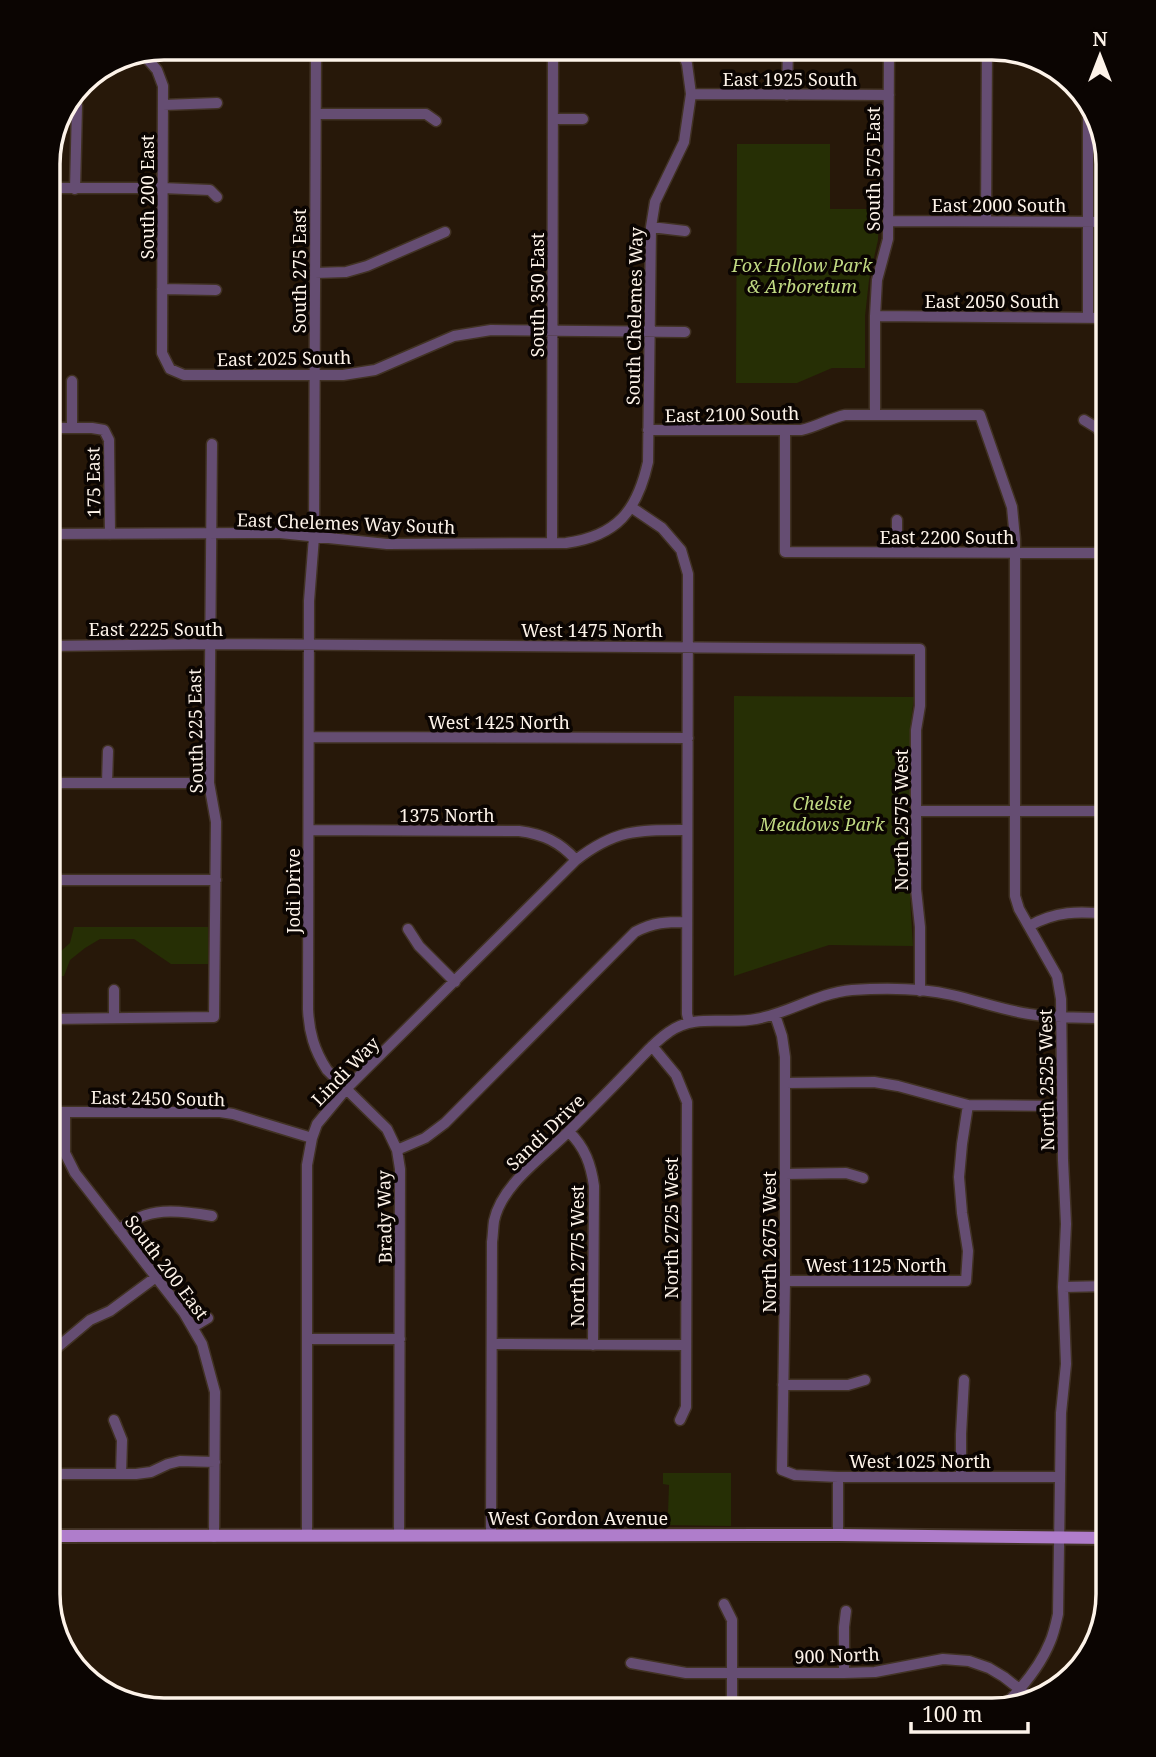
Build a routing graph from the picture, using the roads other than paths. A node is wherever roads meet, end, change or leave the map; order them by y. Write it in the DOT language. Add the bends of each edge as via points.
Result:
graph roads {
  1 [pos="149,60"];
  2 [pos="316,60"];
  3 [pos="553,60"];
  4 [pos="686,60"];
  5 [pos="788,60"];
  6 [pos="889,60"];
  7 [pos="987,60"];
  8 [pos="691,94"];
  9 [pos="787,94"];
  10 [pos="889,95"];
  11 [pos="217,103"];
  12 [pos="163,104"];
  13 [pos="77,106"];
  14 [pos="316,114"];
  15 [pos="553,119"];
  16 [pos="583,119"];
  17 [pos="436,121"];
  18 [pos="1092,134"];
  19 [pos="60,188"];
  20 [pos="162,188"];
  21 [pos="75,189"];
  22 [pos="217,197"];
  23 [pos="888,221"];
  24 [pos="986,221"];
  25 [pos="1088,222"];
  26 [pos="1096,222"];
  27 [pos="651,227"];
  28 [pos="685,231"];
  29 [pos="445,232"];
  30 [pos="315,273"];
  31 [pos="162,289"];
  32 [pos="216,290"];
  33 [pos="875,316"];
  34 [pos="1088,317"];
  35 [pos="1096,317"];
  36 [pos="552,330"];
  37 [pos="649,331"];
  38 [pos="685,332"];
  39 [pos="170,369"];
  40 [pos="315,375"];
  41 [pos="72,381"];
  42 [pos="875,415"];
  43 [pos="980,415"];
  44 [pos="1084,420"];
  45 [pos="1096,427"];
  46 [pos="60,428"];
  47 [pos="72,428"];
  48 [pos="648,430"];
  49 [pos="785,430"];
  50 [pos="212,444"];
  51 [pos="631,507"];
  52 [pos="897,520"];
  53 [pos="60,534"];
  54 [pos="110,534"];
  55 [pos="211,534"];
  56 [pos="314,537"];
  57 [pos="552,543"];
  58 [pos="897,552"];
  59 [pos="1015,553"];
  60 [pos="1096,553"];
  61 [pos="309,601"];
  62 [pos="210,644"];
  63 [pos="264,645"];
  64 [pos="309,645"];
  65 [pos="60,646"];
  66 [pos="687,646"];
  67 [pos="920,649"];
  68 [pos="309,737"];
  69 [pos="688,738"];
  70 [pos="108,751"];
  71 [pos="60,783"];
  72 [pos="107,783"];
  73 [pos="209,783"];
  74 [pos="1014,810"];
  75 [pos="917,811"];
  76 [pos="1096,811"];
  77 [pos="309,830"];
  78 [pos="686,830"];
  79 [pos="576,860"];
  80 [pos="60,880"];
  81 [pos="216,880"];
  82 [pos="1096,913"];
  83 [pos="687,922"];
  84 [pos="1029,926"];
  85 [pos="408,929"];
  86 [pos="455,982"];
  87 [pos="114,990"];
  88 [pos="920,991"];
  89 [pos="775,1015"];
  90 [pos="1061,1017"];
  91 [pos="114,1018"];
  92 [pos="1096,1018"];
  93 [pos="60,1019"];
  94 [pos="689,1022"];
  95 [pos="652,1046"];
  96 [pos="785,1083"];
  97 [pos="346,1089"];
  98 [pos="968,1105"];
  99 [pos="1062,1106"];
  100 [pos="60,1112"];
  101 [pos="65,1112"];
  102 [pos="569,1132"];
  103 [pos="312,1138"];
  104 [pos="397,1150"];
  105 [pos="785,1174"];
  106 [pos="863,1178"];
  107 [pos="212,1216"];
  108 [pos="119,1230"];
  109 [pos="156,1277"];
  110 [pos="785,1281"];
  111 [pos="1096,1286"];
  112 [pos="1063,1287"];
  113 [pos="208,1318"];
  114 [pos="193,1328"];
  115 [pos="307,1339"];
  116 [pos="400,1339"];
  117 [pos="492,1344"];
  118 [pos="60,1345"];
  119 [pos="593,1345"];
  120 [pos="687,1345"];
  121 [pos="864,1380"];
  122 [pos="964,1380"];
  123 [pos="783,1385"];
  124 [pos="114,1420"];
  125 [pos="680,1420"];
  126 [pos="215,1462"];
  127 [pos="782,1470"];
  128 [pos="60,1474"];
  129 [pos="121,1474"];
  130 [pos="838,1476"];
  131 [pos="961,1476"];
  132 [pos="1059,1477"];
  133 [pos="838,1535"];
  134 [pos="60,1536"];
  135 [pos="307,1536"];
  136 [pos="399,1536"];
  137 [pos="491,1536"];
  138 [pos="214,1537"];
  139 [pos="1059,1537"];
  140 [pos="1096,1538"];
  141 [pos="724,1604"];
  142 [pos="846,1611"];
  143 [pos="631,1663"];
  144 [pos="732,1673"];
  145 [pos="844,1673"];
  146 [pos="1020,1689"];
  147 [pos="1024,1693"];
  148 [pos="1014,1695"];
  149 [pos="732,1698"];
  1 -- 12 [label="street, South 200 East" via="163,86"];
  2 -- 14 [label="street, South 275 East"];
  3 -- 15 [label="street, South 350 East"];
  4 -- 8 [label="street, South Chelemes Way"];
  5 -- 9 [label="street"];
  6 -- 10 [label="street, South 575 East"];
  7 -- 24 [label="street"];
  8 -- 9 [label="street, East 1925 South"];
  8 -- 27 [label="street, South Chelemes Way" via="684,142 655,202"];
  9 -- 10 [label="street, East 1925 South"];
  10 -- 23 [label="street, South 575 East"];
  11 -- 12 [label="street"];
  12 -- 20 [label="street, South 200 East"];
  13 -- 21 [label="street"];
  14 -- 17 [label="street" via="426,114"];
  14 -- 30 [label="street, South 275 East"];
  15 -- 16 [label="street"];
  15 -- 36 [label="street, South 350 East"];
  18 -- 25 [label="street"];
  19 -- 21 [label="street"];
  20 -- 21 [label="street"];
  20 -- 22 [label="street" via="209,190"];
  20 -- 31 [label="street, South 200 East"];
  23 -- 24 [label="street, East 2000 South"];
  23 -- 33 [label="street, South 575 East"];
  24 -- 25 [label="street, East 2000 South"];
  25 -- 26 [label="street, East 2000 South"];
  25 -- 34 [label="street"];
  27 -- 28 [label="street"];
  27 -- 37 [label="street, South Chelemes Way"];
  29 -- 30 [label="street" via="368,266"];
  30 -- 40 [label="street, South 275 East"];
  31 -- 32 [label="street"];
  31 -- 39 [label="street, South 200 East" via="162,353"];
  33 -- 34 [label="street, East 2050 South"];
  33 -- 42 [label="street, South 575 East"];
  34 -- 35 [label="street, East 2050 South"];
  36 -- 37 [label="street, East 2025 South"];
  36 -- 40 [label="street, East 2025 South" via="472,332 374,370"];
  36 -- 57 [label="street, South 350 East"];
  37 -- 38 [label="street, East 2025 South"];
  37 -- 48 [label="street, South Chelemes Way"];
  39 -- 40 [label="street, East 2025 South" via="184,375"];
  40 -- 56 [label="street, South 275 East"];
  41 -- 47 [label="street"];
  42 -- 43 [label="street, East 2100 South"];
  42 -- 49 [label="street, East 2100 South" via="845,415 815,427"];
  43 -- 59 [label="street, North 2525 West" via="1012,508"];
  44 -- 45 [label="street"];
  46 -- 47 [label="street"];
  47 -- 54 [label="street, 175 East" via="104,430 109,440"];
  48 -- 49 [label="street, East 2100 South"];
  48 -- 51 [label="street, South Chelemes Way" via="648,462"];
  49 -- 58 [label="street, East 2200 South" via="785,552"];
  50 -- 55 [label="street, South 225 East"];
  51 -- 57 [label="street, East Chelemes Way South" via="594,537"];
  51 -- 66 [label="street" via="662,528 681,550 688,574"];
  52 -- 58 [label="street"];
  53 -- 54 [label="street, East Chelemes Way South"];
  54 -- 55 [label="street, East Chelemes Way South"];
  55 -- 56 [label="street, East Chelemes Way South"];
  55 -- 62 [label="street, South 225 East"];
  56 -- 57 [label="street, East Chelemes Way South" via="410,544"];
  56 -- 61 [label="street, South 275 East"];
  58 -- 59 [label="street, East 2200 South"];
  59 -- 60 [label="street, East 2200 South"];
  59 -- 74 [label="street, North 2525 West"];
  61 -- 64 [label="street, Jodi Drive"];
  62 -- 63 [label="street, East 2225 South"];
  62 -- 65 [label="street, East 2225 South"];
  62 -- 73 [label="street, South 225 East"];
  63 -- 64 [label="street, West 1475 North"];
  64 -- 66 [label="street, West 1475 North"];
  64 -- 68 [label="street, Jodi Drive"];
  66 -- 67 [label="street, West 1475 North"];
  66 -- 69 [label="street"];
  67 -- 75 [label="street, North 2575 West"];
  68 -- 69 [label="street, West 1425 North"];
  68 -- 77 [label="street, Jodi Drive"];
  69 -- 78 [label="street"];
  70 -- 72 [label="street"];
  71 -- 72 [label="street"];
  72 -- 73 [label="street"];
  73 -- 81 [label="street, South 225 East" via="216,822"];
  74 -- 75 [label="street"];
  74 -- 76 [label="street"];
  74 -- 84 [label="street, North 2525 West" via="1015,896"];
  75 -- 88 [label="street, North 2575 West"];
  77 -- 79 [label="street, 1375 North" via="519,831 550,838"];
  77 -- 97 [label="street, Jodi Drive" via="309,1029 319,1058"];
  78 -- 79 [label="street, Lindi Way" via="612,837"];
  78 -- 83 [label="street"];
  79 -- 86 [label="street, Lindi Way"];
  80 -- 81 [label="street"];
  81 -- 91 [label="street, South 225 East" via="214,1017"];
  82 -- 84 [label="street" via="1053,914"];
  83 -- 94 [label="street"];
  83 -- 104 [label="street, Brady Way" via="663,922 635,932 445,1123"];
  84 -- 90 [label="street, North 2525 West" via="1057,976"];
  85 -- 86 [label="street"];
  86 -- 97 [label="street, Lindi Way"];
  87 -- 91 [label="street"];
  88 -- 89 [label="street" via="852,990 818,996"];
  88 -- 90 [label="street"];
  89 -- 94 [label="street"];
  89 -- 96 [label="street, North 2675 West" via="784,1046"];
  90 -- 92 [label="street"];
  90 -- 99 [label="street, North 2525 West"];
  91 -- 93 [label="street"];
  94 -- 95 [label="street, Sandi Drive" via="670,1030"];
  95 -- 102 [label="street, Sandi Drive"];
  95 -- 120 [label="street, North 2725 West" via="676,1075 687,1102"];
  96 -- 98 [label="street" via="874,1082"];
  96 -- 105 [label="street, North 2675 West"];
  97 -- 103 [label="street, Lindi Way" via="317,1124"];
  97 -- 104 [label="street, Jodi Drive" via="387,1129"];
  98 -- 99 [label="street"];
  98 -- 110 [label="street, West 1125 North" via="959,1177 967,1281"];
  99 -- 112 [label="street, North 2525 West"];
  100 -- 101 [label="street, East 2450 South"];
  101 -- 103 [label="street, East 2450 South" via="220,1112"];
  101 -- 108 [label="street, South 200 East" via="65,1153"];
  102 -- 117 [label="street, Sandi Drive" via="516,1181 494,1220"];
  102 -- 119 [label="street, North 2775 West" via="582,1147 594,1186"];
  103 -- 115 [label="street, Lindi Way" via="307,1165"];
  104 -- 116 [label="street, Brady Way"];
  105 -- 106 [label="street" via="846,1173"];
  105 -- 110 [label="street, North 2675 West"];
  107 -- 108 [label="street" via="150,1213"];
  108 -- 109 [label="street, South 200 East"];
  109 -- 114 [label="street, South 200 East"];
  109 -- 118 [label="street"];
  110 -- 123 [label="street, North 2675 West"];
  111 -- 112 [label="street"];
  112 -- 132 [label="street, North 2525 West" via="1066,1364"];
  113 -- 114 [label="street"];
  114 -- 126 [label="street, South 200 East" via="215,1392"];
  115 -- 116 [label="street"];
  115 -- 135 [label="street, Lindi Way"];
  116 -- 136 [label="street, Brady Way"];
  117 -- 119 [label="street"];
  117 -- 137 [label="street, Sandi Drive"];
  119 -- 120 [label="street"];
  120 -- 125 [label="street, North 2725 West" via="686,1407"];
  121 -- 123 [label="street" via="849,1385"];
  122 -- 131 [label="street"];
  123 -- 127 [label="street, North 2675 West"];
  124 -- 129 [label="street" via="122,1440"];
  126 -- 129 [label="street" via="180,1461 151,1472"];
  126 -- 138 [label="street, South 200 East"];
  127 -- 130 [label="street, West 1025 North" via="795,1475"];
  128 -- 129 [label="street"];
  130 -- 131 [label="street, West 1025 North"];
  130 -- 133 [label="street"];
  131 -- 132 [label="street, West 1025 North"];
  132 -- 139 [label="street, North 2525 West"];
  133 -- 137 [label="main road, West Gordon Avenue"];
  133 -- 139 [label="main road, West Gordon Avenue"];
  134 -- 138 [label="main road, West Gordon Avenue"];
  135 -- 136 [label="main road, West Gordon Avenue"];
  135 -- 138 [label="main road, West Gordon Avenue"];
  136 -- 137 [label="main road, West Gordon Avenue"];
  139 -- 140 [label="main road, West Gordon Avenue"];
  139 -- 146 [label="street, North 2525 West" via="1058,1614 1038,1665"];
  141 -- 144 [label="street" via="732,1620"];
  142 -- 145 [label="street"];
  143 -- 144 [label="street, 900 North" via="686,1673"];
  144 -- 145 [label="street, 900 North"];
  144 -- 149 [label="street"];
  145 -- 146 [label="street, 900 North" via="943,1659 969,1661"];
  146 -- 147 [label="street, 900 North"];
  146 -- 148 [label="street, North 2525 West"];
}
